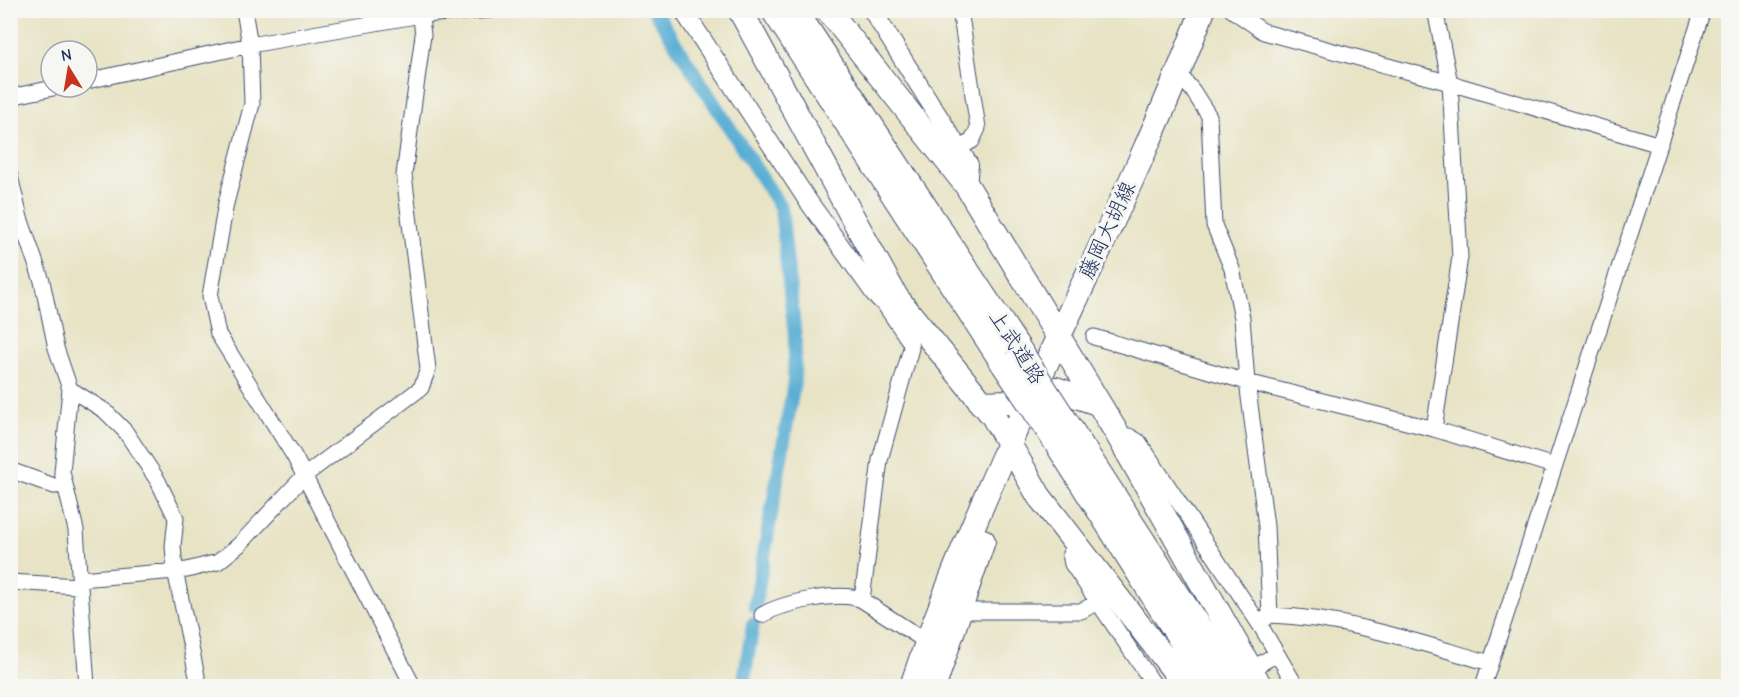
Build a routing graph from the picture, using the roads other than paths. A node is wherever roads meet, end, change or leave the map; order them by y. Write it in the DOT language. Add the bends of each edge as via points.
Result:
graph roads {
  1 [pos="244,10"];
  2 [pos="492,10"];
  3 [pos="683,10"];
  4 [pos="740,10"];
  5 [pos="773,10"];
  6 [pos="795,10"];
  7 [pos="828,10"];
  8 [pos="872,10"];
  9 [pos="960,10"];
  10 [pos="1203,10"];
  11 [pos="1232,10"];
  12 [pos="1435,10"];
  13 [pos="1703,10"];
  14 [pos="421,13"];
  15 [pos="250,45"];
  16 [pos="1179,74"];
  17 [pos="99,78"];
  18 [pos="1450,83"];
  19 [pos="39,91"];
  20 [pos="10,97"];
  21 [pos="1660,145"];
  22 [pos="959,148"];
  23 [pos="10,176"];
  24 [pos="967,186"];
  25 [pos="889,299"];
  26 [pos="1057,336"];
  27 [pos="1094,337"];
  28 [pos="1010,356"];
  29 [pos="1246,382"];
  30 [pos="70,389"];
  31 [pos="1034,390"];
  32 [pos="981,403"];
  33 [pos="1097,403"];
  34 [pos="1434,429"];
  35 [pos="1061,432"];
  36 [pos="1118,435"];
  37 [pos="1009,448"];
  38 [pos="1554,466"];
  39 [pos="10,470"];
  40 [pos="304,476"];
  41 [pos="64,485"];
  42 [pos="1078,544"];
  43 [pos="175,570"];
  44 [pos="10,582"];
  45 [pos="79,583"];
  46 [pos="862,600"];
  47 [pos="1098,602"];
  48 [pos="960,609"];
  49 [pos="762,615"];
  50 [pos="1265,620"];
  51 [pos="927,642"];
  52 [pos="1277,654"];
  53 [pos="1490,663"];
  54 [pos="1259,676"];
  55 [pos="87,687"];
  56 [pos="199,687"];
  57 [pos="413,687"];
  58 [pos="912,687"];
  59 [pos="934,687"];
  60 [pos="1155,687"];
  61 [pos="1186,687"];
  62 [pos="1210,687"];
  63 [pos="1237,687"];
  64 [pos="1296,687"];
  65 [pos="1483,687"];
  1 -- 15 [label="street"];
  2 -- 14 [label="street"];
  3 -- 25 [label="street" via="808,201"];
  4 -- 25 [label="main road"];
  5 -- 28 [label="main road, 上武道路"];
  6 -- 28 [label="main road, 上武道路"];
  7 -- 24 [label="main road"];
  8 -- 22 [label="street"];
  9 -- 22 [label="street" via="978,128 972,141"];
  10 -- 16 [label="main road, 藤岡大胡線"];
  11 -- 18 [label="street" via="1264,32"];
  12 -- 18 [label="street"];
  13 -- 21 [label="street"];
  14 -- 15 [label="street"];
  14 -- 40 [label="street" via="423,35 404,176 428,369 421,388"];
  15 -- 17 [label="street"];
  15 -- 40 [label="street" via="252,104 226,203 210,296 218,334"];
  16 -- 26 [label="main road, 藤岡大胡線"];
  16 -- 29 [label="street" via="1209,116 1214,225 1232,269 1242,318"];
  18 -- 21 [label="street"];
  18 -- 34 [label="street" via="1460,257"];
  19 -- 20 [label="street"];
  21 -- 38 [label="street"];
  22 -- 24 [label="street" via="969,165"];
  23 -- 30 [label="street"];
  24 -- 26 [label="main road"];
  25 -- 32 [label="main road"];
  25 -- 46 [label="street" via="911,348 880,460"];
  26 -- 31 [label="main road, 藤岡大胡線"];
  26 -- 33 [label="main road"];
  27 -- 29 [label="street"];
  28 -- 35 [label="main road, 上武道路, bridge"];
  29 -- 34 [label="street"];
  29 -- 50 [label="street" via="1266,526"];
  30 -- 41 [label="street" via="63,446"];
  30 -- 43 [label="street" via="118,424 158,481 176,518"];
  31 -- 32 [label="main road" via="1010,402"];
  31 -- 33 [label="main road" via="1063,390"];
  31 -- 37 [label="main road, 藤岡大胡線"];
  32 -- 37 [label="main road"];
  33 -- 36 [label="main road"];
  34 -- 38 [label="street"];
  35 -- 62 [label="main road, 上武道路"];
  35 -- 63 [label="main road, 上武道路"];
  36 -- 50 [label="street" via="1139,442"];
  36 -- 54 [label="main road"];
  37 -- 42 [label="main road" via="1039,496"];
  37 -- 48 [label="main road, 藤岡大胡線" via="999,498"];
  37 -- 51 [label="main road, 藤岡大胡線" via="989,484"];
  38 -- 53 [label="street"];
  39 -- 41 [label="street" via="54,486"];
  40 -- 43 [label="street" via="218,562"];
  40 -- 57 [label="street"];
  41 -- 45 [label="street" via="74,513"];
  42 -- 47 [label="street" via="1070,554 1072,564"];
  42 -- 61 [label="main road"];
  43 -- 45 [label="street"];
  43 -- 56 [label="street"];
  44 -- 45 [label="street"];
  45 -- 55 [label="street"];
  46 -- 49 [label="street" via="833,596"];
  46 -- 51 [label="street"];
  47 -- 48 [label="street" via="1081,611"];
  47 -- 60 [label="street"];
  48 -- 59 [label="main road, 藤岡大胡線"];
  50 -- 52 [label="street"];
  50 -- 53 [label="street" via="1311,616 1354,624"];
  51 -- 58 [label="main road, 藤岡大胡線"];
  52 -- 54 [label="street"];
  52 -- 64 [label="street"];
  53 -- 65 [label="street"];
}
